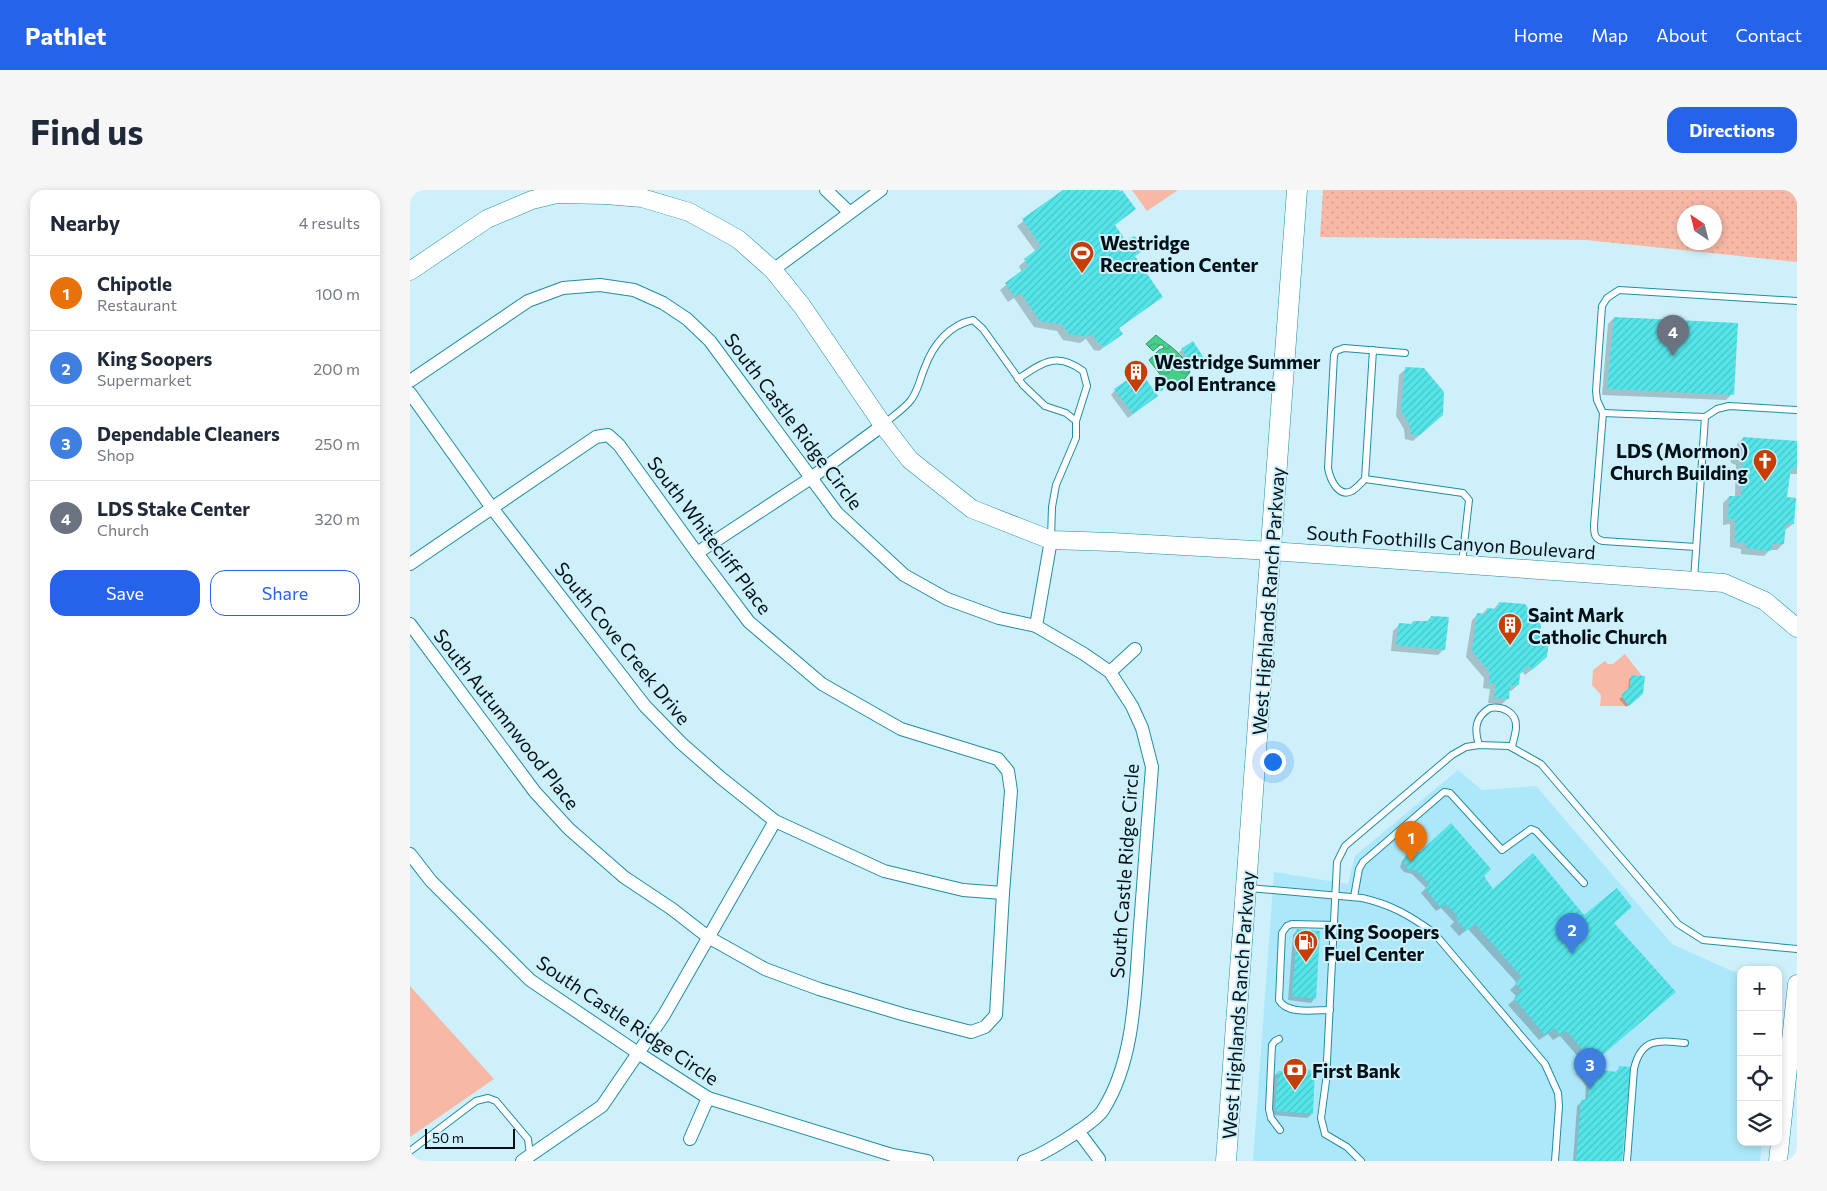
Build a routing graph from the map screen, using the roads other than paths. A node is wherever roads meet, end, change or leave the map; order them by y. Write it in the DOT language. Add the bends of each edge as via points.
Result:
graph roads {
  1 [pos="826,190"];
  2 [pos="881,190"];
  3 [pos="1297,190"];
  4 [pos="849,212"];
  5 [pos="772,270"];
  6 [pos="410,271"];
  7 [pos="1797,301"];
  8 [pos="1373,350"];
  9 [pos="1405,352"];
  10 [pos="1018,379"];
  11 [pos="410,380"];
  12 [pos="410,393"];
  13 [pos="1797,410"];
  14 [pos="1603,413"];
  15 [pos="1705,416"];
  16 [pos="1076,421"];
  17 [pos="883,425"];
  18 [pos="811,478"];
  19 [pos="1365,479"];
  20 [pos="492,508"];
  21 [pos="1051,540"];
  22 [pos="1696,547"];
  23 [pos="1271,551"];
  24 [pos="697,553"];
  25 [pos="410,564"];
  26 [pos="1462,564"];
  27 [pos="1694,581"];
  28 [pos="410,624"];
  29 [pos="1036,626"];
  30 [pos="1797,628"];
  31 [pos="1135,649"];
  32 [pos="1110,672"];
  33 [pos="1480,744"];
  34 [pos="1512,747"];
  35 [pos="775,820"];
  36 [pos="410,854"];
  37 [pos="1584,884"];
  38 [pos="1246,887"];
  39 [pos="1003,893"];
  40 [pos="1335,896"];
  41 [pos="1354,897"];
  42 [pos="1334,925"];
  43 [pos="708,937"];
  44 [pos="1797,949"];
  45 [pos="1797,984"];
  46 [pos="1330,1010"];
  47 [pos="1279,1039"];
  48 [pos="1685,1043"];
  49 [pos="638,1053"];
  50 [pos="1793,1060"];
  51 [pos="708,1098"];
  52 [pos="1280,1130"];
  53 [pos="1078,1131"];
  54 [pos="690,1139"];
  55 [pos="410,1151"];
  56 [pos="529,1159"];
  57 [pos="1099,1159"];
  58 [pos="927,1161"];
  59 [pos="1024,1161"];
  60 [pos="1226,1161"];
  61 [pos="1361,1161"];
  62 [pos="1555,1161"];
  63 [pos="1627,1161"];
  64 [pos="1778,1161"];
  1 -- 4 [label="street"];
  2 -- 4 [label="street"];
  3 -- 23 [label="main road, West Highlands Ranch Parkway"];
  4 -- 5 [label="street"];
  5 -- 6 [label="street, South Foothills Canyon Boulevard" via="738,239 689,212 642,198 557,194 532,200 487,219"];
  5 -- 17 [label="street, South Foothills Canyon Boulevard" via="802,306"];
  7 -- 14 [label="lane" via="1619,290 1602,306 1596,391"];
  8 -- 9 [label="lane"];
  8 -- 19 [label="lane"];
  8 -- 19 [label="lane" via="1340,348 1334,355 1330,477 1338,489 1346,492 1352,491"];
  10 -- 16 [label="lane" via="1045,406 1066,413"];
  10 -- 16 [label="lane" via="1038,365 1054,359 1074,364 1083,371 1087,386"];
  10 -- 17 [label="lane" via="983,329 973,320 960,322 940,340 924,367 920,384 911,400"];
  11 -- 18 [label="street, South Castle Ridge Circle" via="528,301 563,288 600,285 634,290 688,319 710,341"];
  12 -- 20 [label="street, South Cove Creek Drive"];
  13 -- 15 [label="lane" via="1729,406"];
  14 -- 15 [label="lane"];
  14 -- 22 [label="lane" via="1595,537 1603,541"];
  15 -- 22 [label="lane"];
  16 -- 21 [label="lane" via="1076,438 1056,485"];
  17 -- 18 [label="street"];
  17 -- 21 [label="street, South Foothills Canyon Boulevard" via="910,460 972,509"];
  18 -- 24 [label="street"];
  18 -- 29 [label="street, South Castle Ridge Circle" via="837,513 904,575 947,599 999,618"];
  19 -- 26 [label="lane" via="1467,496"];
  20 -- 24 [label="street, South Whitecliff Place" via="596,437 608,435 619,445"];
  20 -- 25 [label="street"];
  20 -- 35 [label="street, South Cove Creek Drive" via="645,706 720,778"];
  21 -- 23 [label="street, South Foothills Canyon Boulevard"];
  21 -- 29 [label="street"];
  22 -- 27 [label="lane"];
  23 -- 26 [label="street, South Foothills Canyon Boulevard"];
  23 -- 38 [label="main road, West Highlands Ranch Parkway"];
  24 -- 39 [label="street, South Whitecliff Place" via="750,622 822,684 901,729 998,759 1008,771 1011,791"];
  26 -- 27 [label="street, South Foothills Canyon Boulevard"];
  27 -- 30 [label="street, South Foothills Canyon Boulevard" via="1724,583 1764,601"];
  28 -- 43 [label="street, South Autumnwood Place" via="535,792 569,829 624,877"];
  29 -- 32 [label="street, South Castle Ridge Circle"];
  31 -- 32 [label="street"];
  32 -- 53 [label="street, South Castle Ridge Circle" via="1142,728 1152,767 1133,1020 1120,1077 1102,1112"];
  33 -- 34 [label="lane"];
  33 -- 34 [label="lane" via="1476,730 1478,719 1490,708 1500,707 1516,721"];
  33 -- 40 [label="lane" via="1452,754 1346,846 1337,862"];
  34 -- 44 [label="lane" via="1541,764 1678,924 1691,934 1703,940"];
  35 -- 39 [label="street, South Cove Creek Drive" via="884,871 963,890"];
  35 -- 43 [label="street"];
  36 -- 49 [label="street, South Castle Ridge Circle" via="431,881 530,980"];
  37 -- 41 [label="lane" via="1536,831 1531,829 1502,850 1450,793 1444,792 1363,862 1358,870"];
  38 -- 40 [label="lane"];
  38 -- 60 [label="main road, West Highlands Ranch Parkway"];
  39 -- 43 [label="street, South Autumnwood Place" via="996,1016 985,1027 971,1032 819,989 765,969"];
  40 -- 41 [label="lane"];
  40 -- 42 [label="lane"];
  41 -- 62 [label="lane" via="1392,906 1434,933 1545,1064 1560,1106"];
  42 -- 46 [label="lane"];
  42 -- 46 [label="lane" via="1292,924 1282,934 1279,1000 1285,1007 1294,1009"];
  43 -- 49 [label="street" via="664,1015"];
  45 -- 50 [label="street"];
  46 -- 61 [label="lane" via="1322,1128 1325,1134 1347,1147"];
  47 -- 52 [label="lane" via="1272,1045 1269,1109"];
  48 -- 63 [label="lane" via="1662,1040 1640,1050 1637,1056"];
  49 -- 51 [label="street, South Castle Ridge Circle"];
  49 -- 56 [label="street" via="602,1106"];
  50 -- 64 [label="street"];
  51 -- 54 [label="street"];
  51 -- 58 [label="street, South Castle Ridge Circle" via="892,1155"];
  53 -- 57 [label="street"];
  53 -- 59 [label="street, South Castle Ridge Circle" via="1037,1157"];
  55 -- 56 [label="lane" via="476,1101 488,1098 496,1100 528,1140"];
}
